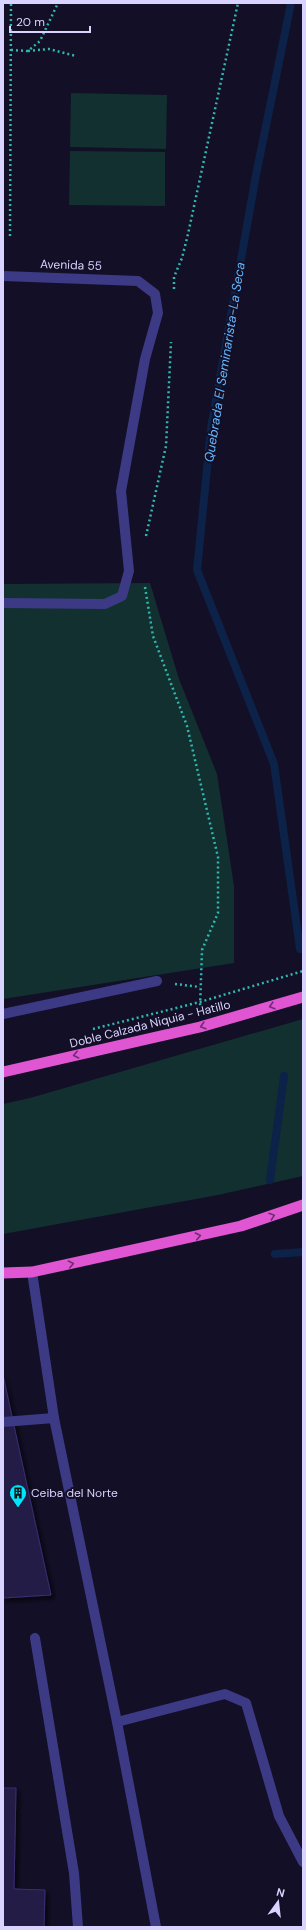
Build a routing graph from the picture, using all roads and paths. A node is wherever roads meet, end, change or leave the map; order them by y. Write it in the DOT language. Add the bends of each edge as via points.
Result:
graph roads {
  1 [pos="11,3"];
  2 [pos="58,3"];
  3 [pos="238,3"];
  4 [pos="11,50"];
  5 [pos="28,51"];
  6 [pos="76,56"];
  7 [pos="10,236"];
  8 [pos="3,276"];
  9 [pos="174,293"];
  10 [pos="171,339"];
  11 [pos="146,537"];
  12 [pos="144,582"];
  13 [pos="3,603"];
  14 [pos="303,971"];
  15 [pos="157,981"];
  16 [pos="200,987"];
  17 [pos="303,997"];
  18 [pos="200,1002"];
  19 [pos="3,1014"];
  20 [pos="200,1027"];
  21 [pos="87,1031"];
  22 [pos="3,1072"];
  23 [pos="303,1205"];
  24 [pos="32,1272"];
  25 [pos="3,1274"];
  26 [pos="54,1418"];
  27 [pos="3,1422"];
  28 [pos="35,1638"];
  29 [pos="118,1722"];
  30 [pos="303,1862"];
  31 [pos="78,1927"];
  32 [pos="156,1927"];
  1 -- 4 [label="path"];
  2 -- 5 [label="path" via="40,41"];
  3 -- 9 [label="path" via="182,258 174,277"];
  4 -- 5 [label="path"];
  4 -- 7 [label="path"];
  5 -- 6 [label="path" via="49,49"];
  8 -- 13 [label="street, Avenida 55" via="138,281 155,294 158,313 146,359 122,491 129,571 122,596 105,604"];
  10 -- 11 [label="path" via="166,446"];
  12 -- 16 [label="path" via="153,636 187,726 218,857 218,913 202,950"];
  14 -- 18 [label="path"];
  15 -- 16 [label="path"];
  15 -- 19 [label="street"];
  16 -- 18 [label="path"];
  17 -- 20 [label="highway, Doble Calzada Niquia - Hatillo, one-way"];
  18 -- 20 [label="path"];
  18 -- 21 [label="path"];
  20 -- 22 [label="highway, Doble Calzada Niquia - Hatillo, one-way"];
  24 -- 23 [label="highway, one-way" via="241,1226"];
  24 -- 25 [label="highway"];
  24 -- 26 [label="street"];
  26 -- 27 [label="street"];
  26 -- 29 [label="street"];
  28 -- 31 [label="street" via="74,1873"];
  29 -- 30 [label="street" via="225,1694 246,1703 280,1816"];
  29 -- 32 [label="street"];
}
